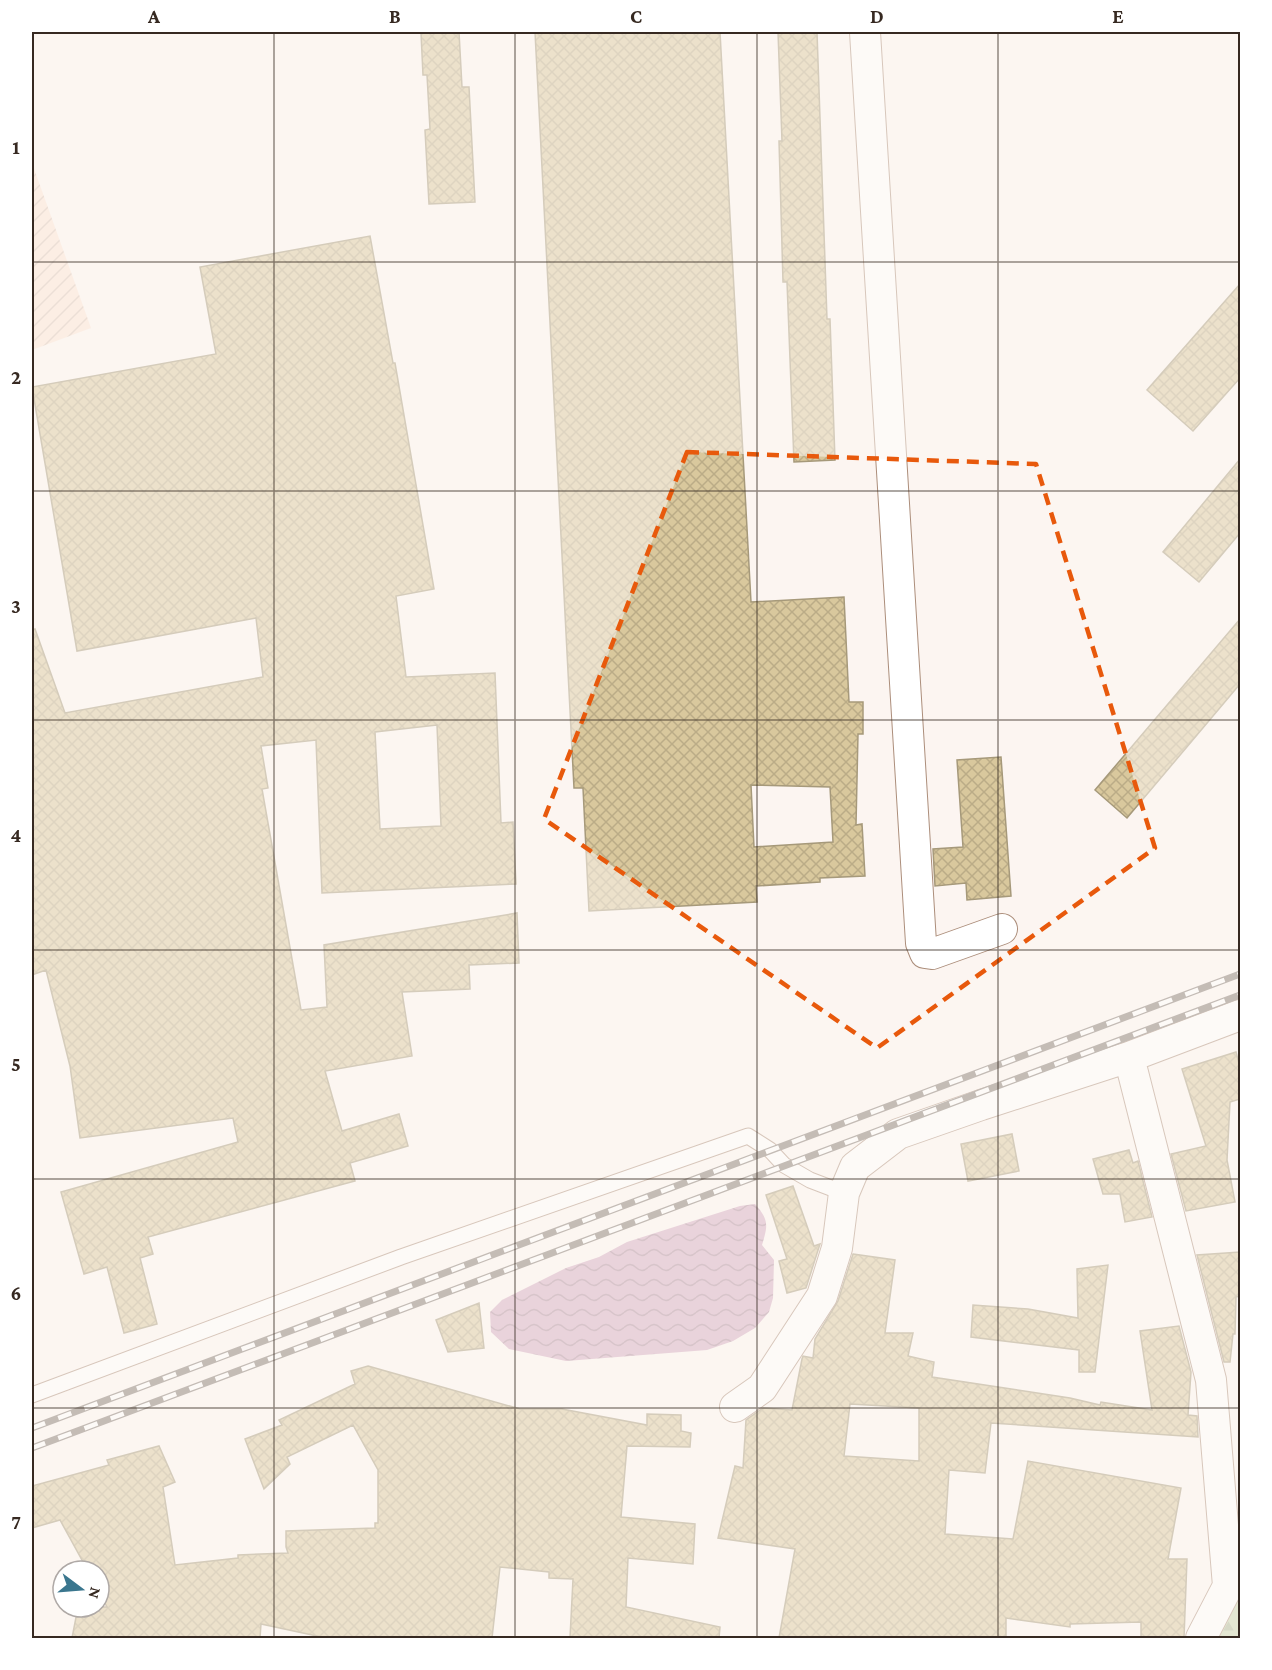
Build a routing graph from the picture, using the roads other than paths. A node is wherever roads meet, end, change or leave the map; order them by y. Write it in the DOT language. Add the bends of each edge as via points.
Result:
graph roads {
  1 [pos="865,32"];
  2 [pos="1002,929"];
  3 [pos="1240,1015"];
  4 [pos="1129,1057"];
  5 [pos="844,1193"];
  6 [pos="32,1395"];
  7 [pos="735,1407"];
  8 [pos="1201,1638"];
  1 -- 2 [label="street" via="921,944 925,953 932,954"];
  3 -- 4 [label="street"];
  4 -- 5 [label="street" via="898,1134 855,1167"];
  4 -- 8 [label="street" via="1211,1380 1228,1586"];
  5 -- 6 [label="lane" via="784,1165 748,1136 401,1257"];
  5 -- 7 [label="street" via="837,1248 822,1296 762,1388"];
}
